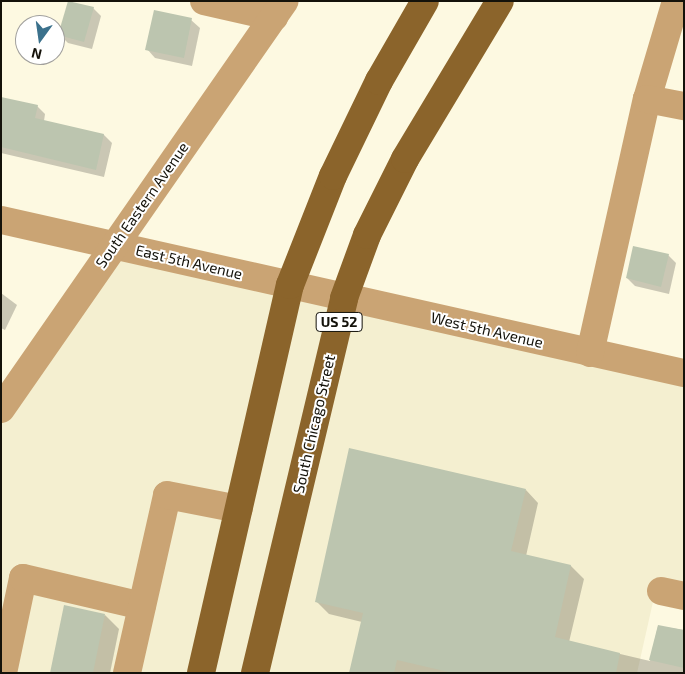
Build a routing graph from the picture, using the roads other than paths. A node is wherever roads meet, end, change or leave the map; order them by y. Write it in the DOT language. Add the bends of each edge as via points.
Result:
graph roads {
  1 [pos="204,1"];
  2 [pos="425,1"];
  3 [pos="500,1"];
  4 [pos="676,1"];
  5 [pos="279,9"];
  6 [pos="647,99"];
  7 [pos="684,106"];
  8 [pos="1,220"];
  9 [pos="114,245"];
  10 [pos="290,285"];
  11 [pos="344,298"];
  12 [pos="590,353"];
  13 [pos="684,374"];
  14 [pos="1,409"];
  15 [pos="238,510"];
  16 [pos="142,606"];
  17 [pos="3,673"];
  18 [pos="127,673"];
  19 [pos="201,673"];
  20 [pos="255,673"];
  1 -- 5 [label="street"];
  2 -- 10 [label="main road" via="350,142"];
  3 -- 11 [label="main road, South Chicago Street / US 52" via="405,159 366,235"];
  4 -- 6 [label="street"];
  5 -- 9 [label="street, South Eastern Avenue"];
  6 -- 7 [label="street"];
  6 -- 12 [label="street"];
  8 -- 9 [label="street, East 5th Avenue"];
  9 -- 10 [label="street, East 5th Avenue"];
  9 -- 14 [label="street, South Eastern Avenue"];
  10 -- 11 [label="street, West 5th Avenue"];
  10 -- 15 [label="main road"];
  11 -- 12 [label="street, West 5th Avenue"];
  11 -- 20 [label="main road, South Chicago Street / US 52"];
  12 -- 13 [label="street, West 5th Avenue"];
  15 -- 16 [label="street" via="167,495"];
  15 -- 19 [label="main road"];
  16 -- 17 [label="street" via="23,578"];
  16 -- 18 [label="street"];
}
